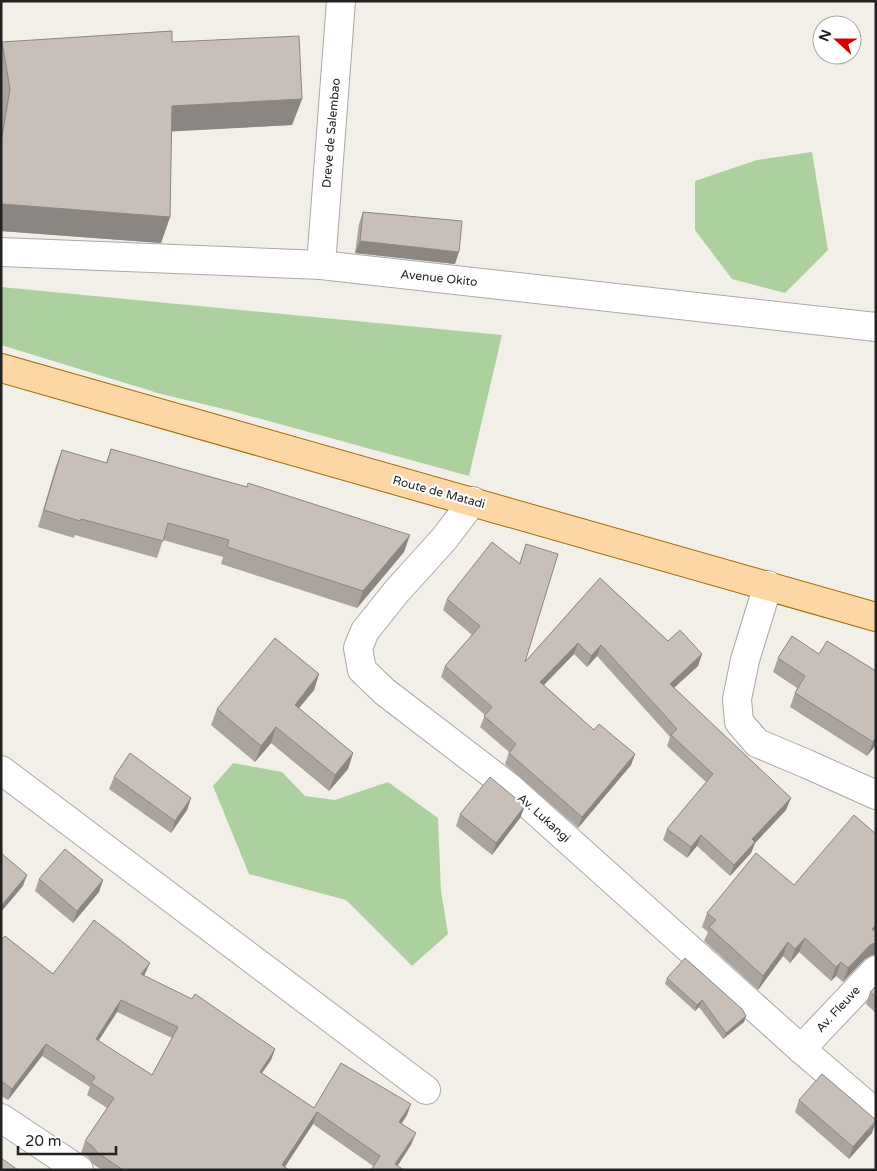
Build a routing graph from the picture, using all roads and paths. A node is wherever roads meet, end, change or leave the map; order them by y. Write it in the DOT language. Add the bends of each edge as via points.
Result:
graph roads {
  1 [pos="342,1"];
  2 [pos="1,252"];
  3 [pos="321,265"];
  4 [pos="876,327"];
  5 [pos="1,368"];
  6 [pos="474,501"];
  7 [pos="768,586"];
  8 [pos="876,617"];
  9 [pos="1,770"];
  10 [pos="876,796"];
  11 [pos="876,970"];
  12 [pos="801,1049"];
  13 [pos="426,1090"];
  14 [pos="876,1112"];
  15 [pos="1,1118"];
  16 [pos="79,1170"];
  1 -- 3 [label="street, Dreve de Salembao"];
  2 -- 3 [label="street, Avenue Okito"];
  3 -- 4 [label="street, Avenue Okito"];
  5 -- 6 [label="main road, Route de Matadi"];
  6 -- 7 [label="main road, Route de Matadi"];
  6 -- 12 [label="street, Av. Lukangi" via="365,631 358,648 362,670 384,692 509,787"];
  7 -- 8 [label="main road, Route de Matadi"];
  7 -- 10 [label="street" via="745,660 737,699 740,722 757,743"];
  9 -- 13 [label="street"];
  11 -- 12 [label="street, Av. Fleuve"];
  12 -- 14 [label="street, Av. Lukangi"];
  15 -- 16 [label="street"];
}
